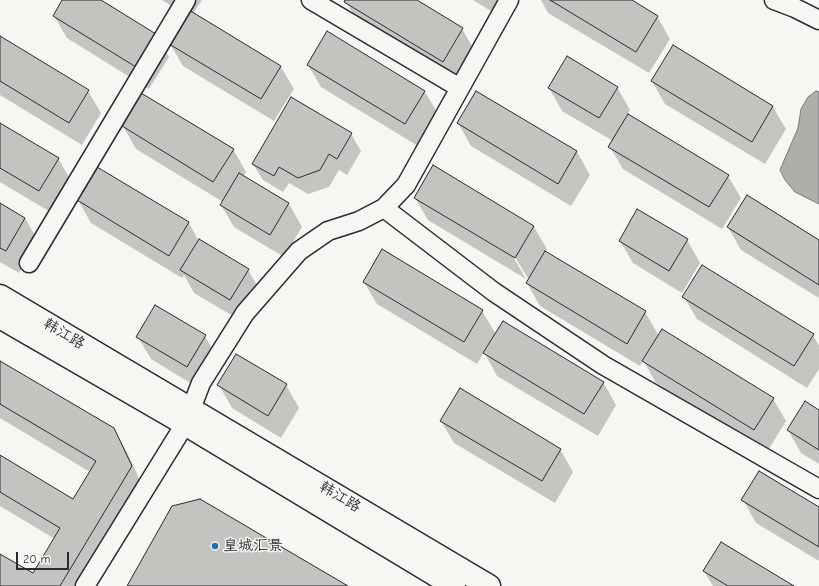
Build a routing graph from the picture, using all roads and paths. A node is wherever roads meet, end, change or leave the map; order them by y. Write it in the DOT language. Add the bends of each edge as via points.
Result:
graph roads {
  1 [pos="186,0"];
  2 [pos="311,0"];
  3 [pos="509,0"];
  4 [pos="774,0"];
  5 [pos="819,20"];
  6 [pos="460,88"];
  7 [pos="384,208"];
  8 [pos="28,263"];
  9 [pos="0,296"];
  10 [pos="0,317"];
  11 [pos="188,416"];
  12 [pos="819,488"];
  13 [pos="85,586"];
  14 [pos="454,586"];
  15 [pos="489,586"];
  1 -- 8 [label="street"];
  2 -- 6 [label="street"];
  3 -- 6 [label="street"];
  4 -- 5 [label="street"];
  6 -- 7 [label="street" via="406,185"];
  7 -- 11 [label="street" via="359,221 328,231 299,251 245,313 201,383"];
  7 -- 12 [label="street" via="494,292 603,365"];
  9 -- 11 [label="street, 韩江路"];
  10 -- 11 [label="street, 韩江路"];
  11 -- 13 [label="street"];
  11 -- 14 [label="street, 韩江路"];
  11 -- 15 [label="street, 韩江路"];
}
